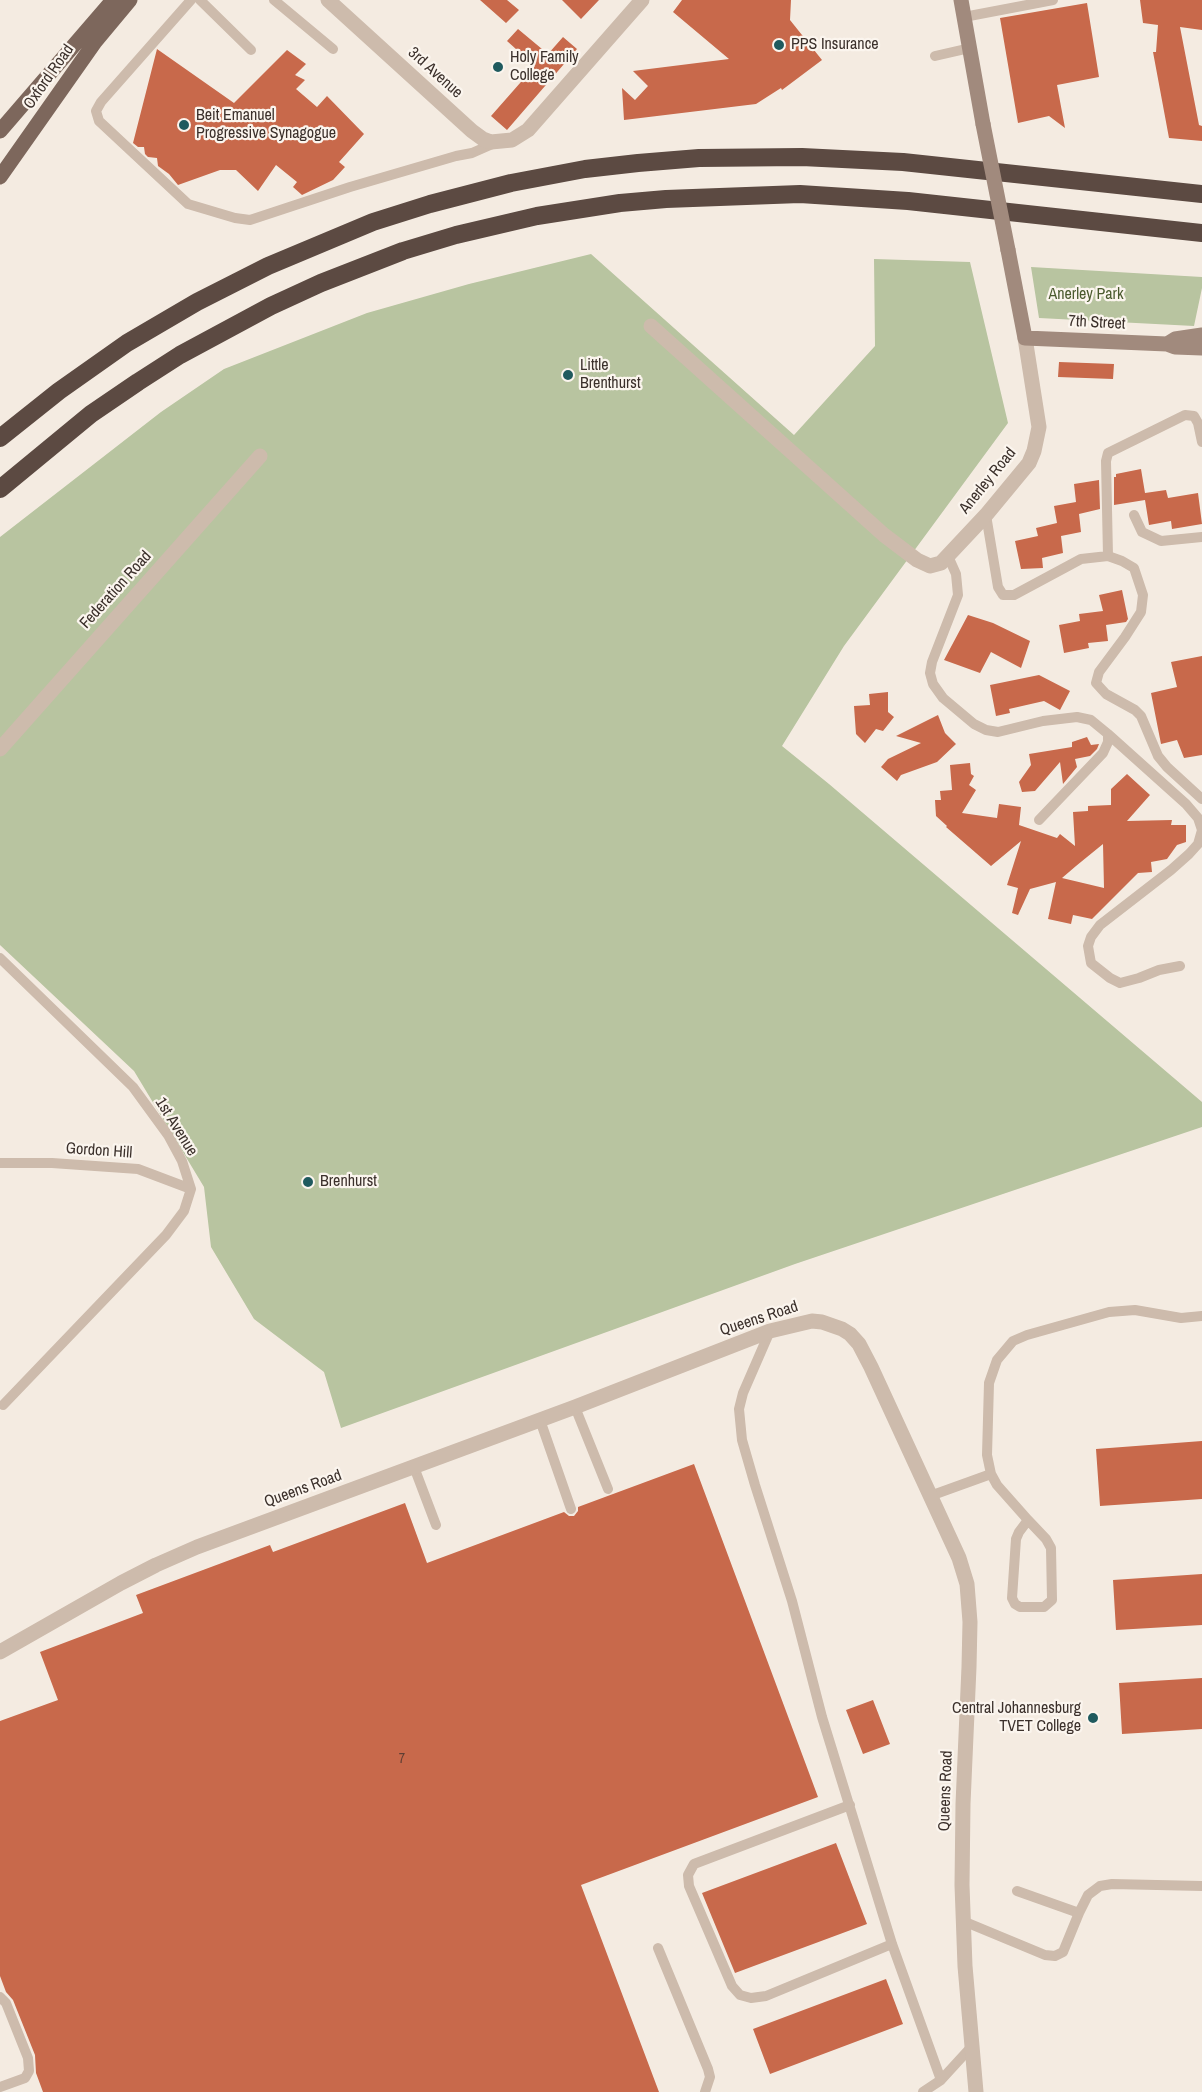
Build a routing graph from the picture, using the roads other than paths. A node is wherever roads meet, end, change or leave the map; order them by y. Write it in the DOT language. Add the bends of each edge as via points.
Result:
graph roads {
  1 [pos="113,0"];
  2 [pos="130,0"];
  3 [pos="191,0"];
  4 [pos="200,0"];
  5 [pos="274,0"];
  6 [pos="328,0"];
  7 [pos="642,0"];
  8 [pos="961,0"];
  9 [pos="1053,0"];
  10 [pos="964,17"];
  11 [pos="970,48"];
  12 [pos="333,49"];
  13 [pos="251,50"];
  14 [pos="935,56"];
  15 [pos="0,131"];
  16 [pos="497,142"];
  17 [pos="0,177"];
  18 [pos="1202,194"];
  19 [pos="1202,233"];
  20 [pos="651,326"];
  21 [pos="1202,335"];
  22 [pos="1025,338"];
  23 [pos="1167,344"];
  24 [pos="1202,348"];
  25 [pos="0,438"];
  26 [pos="1202,441"];
  27 [pos="260,456"];
  28 [pos="0,489"];
  29 [pos="986,515"];
  30 [pos="1134,515"];
  31 [pos="1202,537"];
  32 [pos="948,556"];
  33 [pos="1108,556"];
  34 [pos="1108,734"];
  35 [pos="0,749"];
  36 [pos="1202,799"];
  37 [pos="1039,820"];
  38 [pos="0,958"];
  39 [pos="1180,966"];
  40 [pos="0,1163"];
  41 [pos="191,1190"];
  42 [pos="1202,1316"];
  43 [pos="770,1331"];
  44 [pos="3,1405"];
  45 [pos="575,1407"];
  46 [pos="540,1420"];
  47 [pos="414,1467"];
  48 [pos="991,1474"];
  49 [pos="608,1489"];
  50 [pos="930,1496"];
  51 [pos="572,1509"];
  52 [pos="1029,1520"];
  53 [pos="436,1525"];
  54 [pos="0,1652"];
  55 [pos="850,1805"];
  56 [pos="1202,1887"];
  57 [pos="1017,1891"];
  58 [pos="1079,1913"];
  59 [pos="963,1921"];
  60 [pos="892,1944"];
  61 [pos="658,1948"];
  62 [pos="0,1997"];
  63 [pos="973,2045"];
  64 [pos="941,2080"];
  65 [pos="0,2087"];
  66 [pos="705,2092"];
  67 [pos="923,2092"];
  68 [pos="976,2092"];
  1 -- 15 [label="main road, Oxford Road"];
  2 -- 17 [label="main road, Oxford Road" via="95,42"];
  3 -- 16 [label="lane" via="96,111 99,121 188,204 249,220"];
  4 -- 13 [label="lane"];
  5 -- 12 [label="lane"];
  6 -- 16 [label="street, 3rd Avenue" via="472,131"];
  7 -- 16 [label="street" via="528,130 512,140"];
  8 -- 10 [label="street, Anerley Road"];
  9 -- 10 [label="lane"];
  10 -- 11 [label="street, Anerley Road"];
  11 -- 14 [label="lane"];
  11 -- 22 [label="street, Anerley Road, bridge"];
  18 -- 25 [label="highway" via="903,162 802,157 648,162 511,183 373,222 268,266 127,343"];
  19 -- 28 [label="highway" via="919,202 800,194 666,199 537,216 403,251 271,306 138,382 75,426"];
  20 -- 32 [label="street" via="884,535 930,566"];
  21 -- 23 [label="street, 7th Street"];
  22 -- 23 [label="street, 7th Street"];
  22 -- 29 [label="street, Anerley Road" via="1038,439 1029,463"];
  23 -- 24 [label="street, 7th Street"];
  26 -- 33 [label="lane" via="1194,416 1185,415 1108,453"];
  27 -- 35 [label="street, Federation Road"];
  29 -- 32 [label="street, Anerley Road"];
  29 -- 33 [label="lane" via="998,587 1003,595 1014,595 1081,559"];
  30 -- 31 [label="lane" via="1142,532 1161,541"];
  32 -- 34 [label="lane" via="956,574 958,595 930,673 943,698 986,730 998,732 1077,717 1091,720"];
  33 -- 36 [label="lane" via="1134,568 1143,605 1099,672 1096,683 1141,716 1158,756"];
  34 -- 37 [label="lane" via="1103,753"];
  34 -- 39 [label="lane" via="1185,804 1198,818 1202,831 1189,854 1100,925 1088,946 1091,963 1120,983"];
  38 -- 41 [label="lane, 1st Avenue" via="133,1088 168,1135"];
  40 -- 41 [label="lane, Gordon Hill" via="138,1169"];
  41 -- 44 [label="lane" via="184,1211 166,1235"];
  42 -- 48 [label="lane" via="1181,1318 1135,1310 1109,1312 1013,1341 997,1360 989,1383 987,1455"];
  43 -- 45 [label="street, Queens Road"];
  43 -- 50 [label="street, Queens Road" via="812,1321 850,1334 872,1367"];
  43 -- 55 [label="lane" via="743,1393 739,1409 742,1440"];
  45 -- 46 [label="street, Queens Road"];
  45 -- 49 [label="lane"];
  46 -- 47 [label="street, Queens Road"];
  46 -- 51 [label="lane"];
  47 -- 53 [label="lane"];
  47 -- 54 [label="street, Queens Road" via="156,1565"];
  48 -- 50 [label="lane"];
  48 -- 52 [label="lane"];
  50 -- 59 [label="street, Queens Road" via="959,1558 969,1598"];
  52 -- 52 [label="lane" via="1051,1548 1052,1600 1044,1607 1020,1607 1012,1598 1016,1539"];
  55 -- 60 [label="lane"];
  55 -- 60 [label="lane" via="693,1864 689,1886 732,1986 740,1995 766,1996"];
  56 -- 58 [label="lane" via="1100,1886 1088,1895"];
  57 -- 58 [label="lane"];
  58 -- 59 [label="lane" via="1063,1952 1055,1956"];
  59 -- 63 [label="street, Queens Road"];
  60 -- 64 [label="lane"];
  61 -- 66 [label="lane" via="708,2068 710,2077"];
  62 -- 65 [label="lane" via="28,2058 29,2071 25,2078"];
  63 -- 64 [label="lane"];
  63 -- 68 [label="street, Queens Road"];
  64 -- 67 [label="lane"];
}
